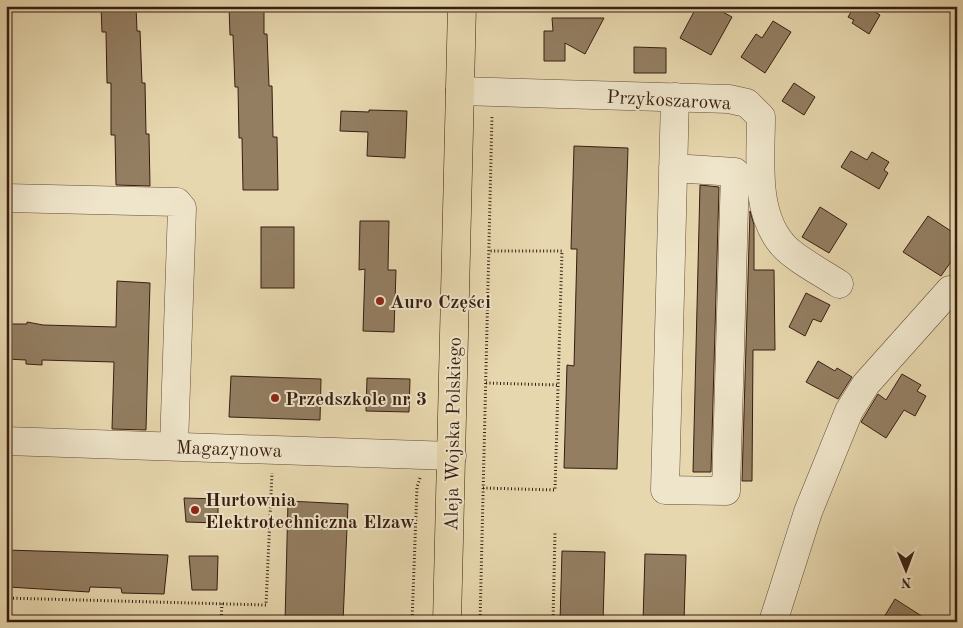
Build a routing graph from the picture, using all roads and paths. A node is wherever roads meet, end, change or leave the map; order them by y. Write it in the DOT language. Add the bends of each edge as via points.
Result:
graph roads {
  1 [pos="462,6"];
  2 [pos="460,92"];
  3 [pos="493,93"];
  4 [pos="674,97"];
  5 [pos="673,168"];
  6 [pos="6,198"];
  7 [pos="489,251"];
  8 [pos="839,284"];
  9 [pos="950,290"];
  10 [pos="486,383"];
  11 [pos="558,384"];
  12 [pos="6,441"];
  13 [pos="174,446"];
  14 [pos="273,450"];
  15 [pos="452,456"];
  16 [pos="483,488"];
  17 [pos="555,532"];
  18 [pos="6,598"];
  19 [pos="222,604"];
  20 [pos="221,622"];
  21 [pos="447,622"];
  22 [pos="480,622"];
  23 [pos="553,622"];
  24 [pos="773,622"];
  1 -- 2 [label="main road, Aleja Wojska Polskiego"];
  2 -- 3 [label="street, Przykoszarowa"];
  2 -- 15 [label="main road, Aleja Wojska Polskiego"];
  3 -- 4 [label="street, Przykoszarowa"];
  3 -- 7 [label="path"];
  4 -- 5 [label="street"];
  4 -- 8 [label="street, Przykoszarowa" via="748,103 761,117 761,182 769,224 783,246"];
  5 -- 5 [label="street" via="735,172 726,491 665,490"];
  6 -- 13 [label="street" via="177,202 182,208"];
  7 -- 10 [label="path"];
  7 -- 11 [label="path" via="562,252"];
  9 -- 24 [label="street" via="866,384 849,411 808,512"];
  10 -- 11 [label="path"];
  10 -- 16 [label="path"];
  11 -- 16 [label="path" via="555,490"];
  12 -- 13 [label="street, Magazynowa"];
  13 -- 14 [label="street, Magazynowa"];
  14 -- 15 [label="street, Magazynowa"];
  14 -- 19 [label="path" via="266,605"];
  15 -- 21 [label="main road, Aleja Wojska Polskiego"];
  16 -- 22 [label="path"];
  17 -- 23 [label="path"];
  18 -- 19 [label="path"];
  19 -- 20 [label="path"];
}
